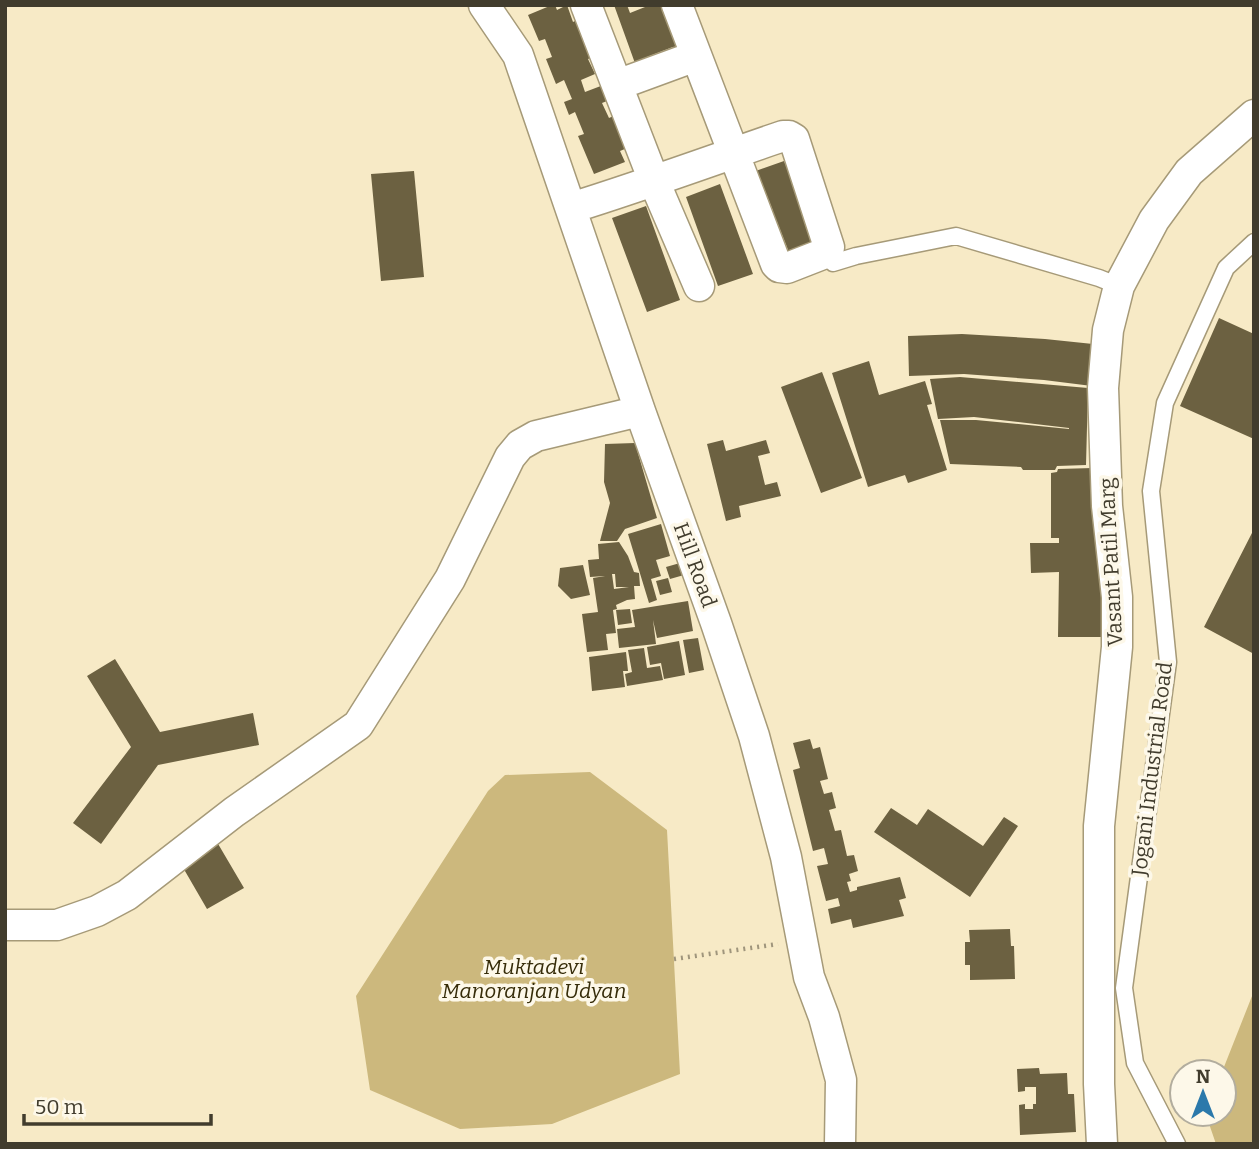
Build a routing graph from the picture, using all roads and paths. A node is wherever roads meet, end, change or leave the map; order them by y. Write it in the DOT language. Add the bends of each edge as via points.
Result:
graph roads {
  1 [pos="586,5"];
  2 [pos="677,5"];
  3 [pos="487,6"];
  4 [pos="696,56"];
  5 [pos="617,85"];
  6 [pos="1254,115"];
  7 [pos="654,180"];
  8 [pos="571,208"];
  9 [pos="1254,242"];
  10 [pos="833,263"];
  11 [pos="699,286"];
  12 [pos="1119,286"];
  13 [pos="640,411"];
  14 [pos="5,925"];
  15 [pos="803,940"];
  16 [pos="674,959"];
  17 [pos="839,1144"];
  18 [pos="1102,1144"];
  19 [pos="1177,1144"];
  1 -- 5 [label="street"];
  2 -- 4 [label="street"];
  3 -- 8 [label="street, Hill Road" via="518,55"];
  4 -- 5 [label="street"];
  4 -- 7 [label="street" via="733,153"];
  5 -- 7 [label="street"];
  6 -- 12 [label="street, Vasant Patil Marg" via="1189,172 1154,220"];
  7 -- 8 [label="street"];
  7 -- 11 [label="street"];
  8 -- 13 [label="street, Hill Road"];
  9 -- 19 [label="lane, Jogani Industrial Road" via="1226,268 1165,403 1151,491 1168,663 1124,988 1135,1063"];
  10 -- 12 [label="lane" via="956,236"];
  12 -- 18 [label="street, Vasant Patil Marg" via="1108,330 1103,388 1117,647 1099,826"];
  13 -- 14 [label="street" via="520,444 450,579 358,725 127,895 57,925"];
  13 -- 15 [label="street, Hill Road" via="754,737"];
  15 -- 16 [label="path"];
  15 -- 17 [label="street, Hill Road" via="809,977 842,1080"];
}
